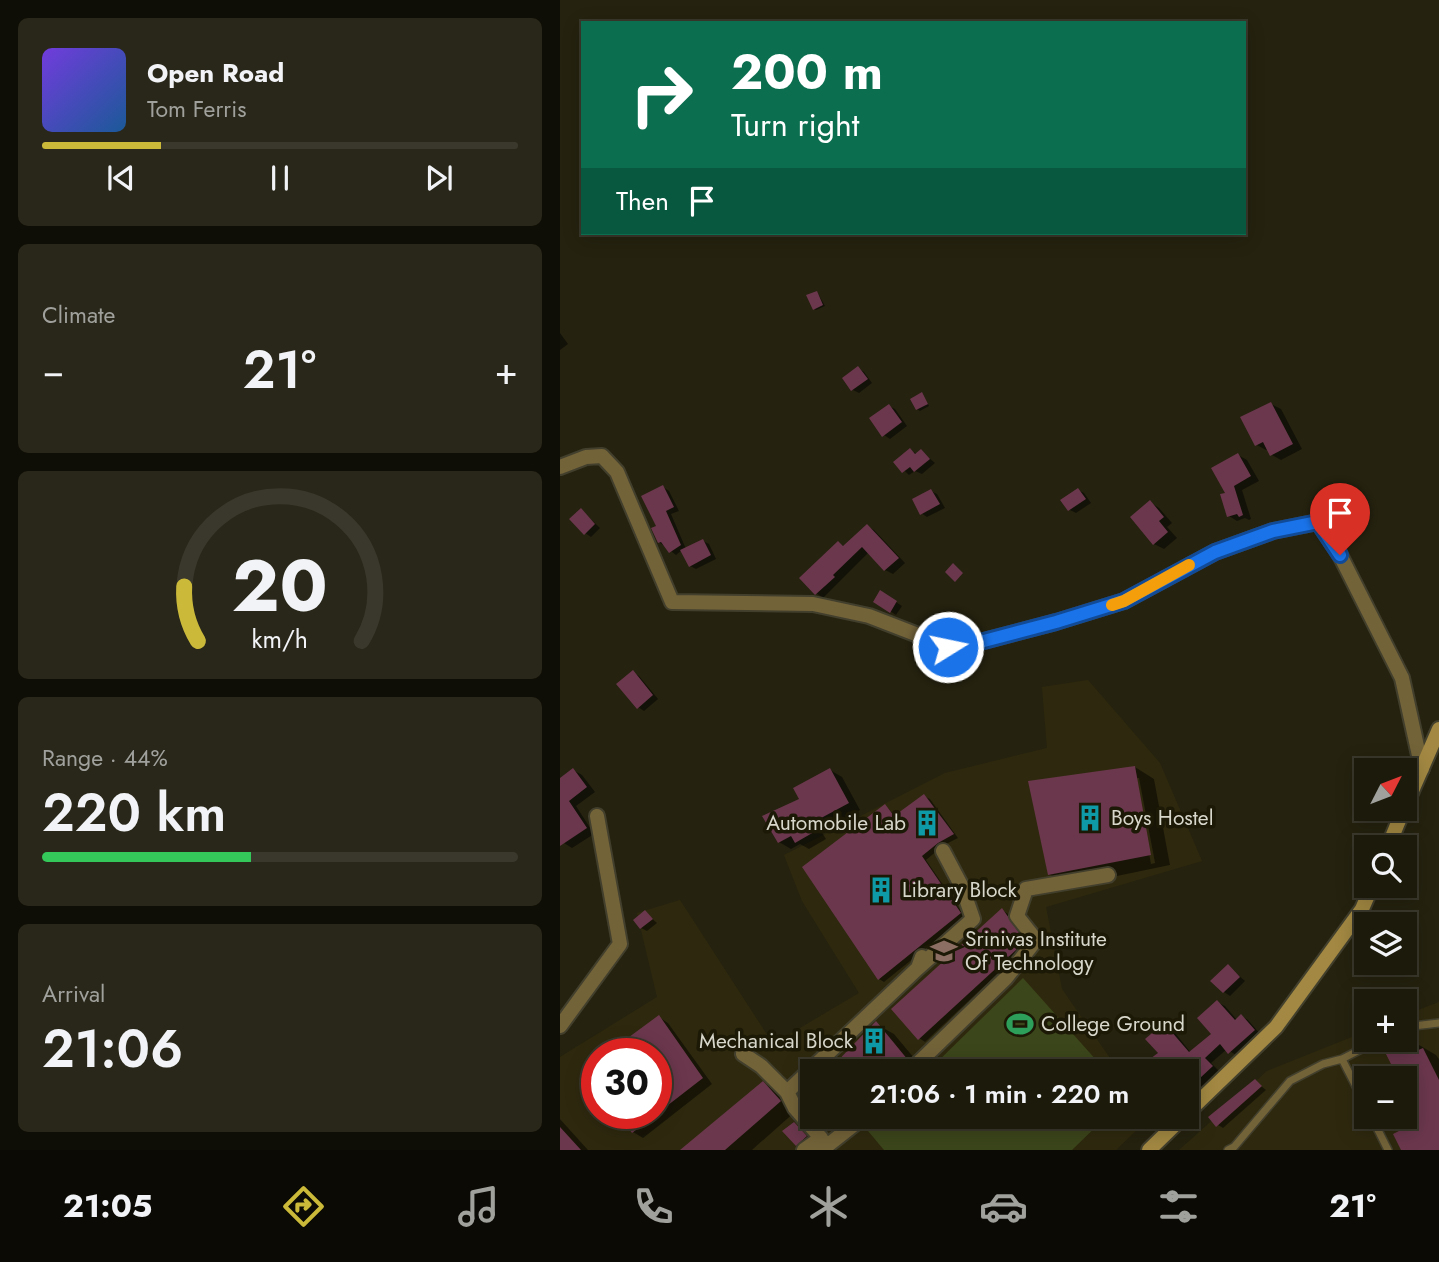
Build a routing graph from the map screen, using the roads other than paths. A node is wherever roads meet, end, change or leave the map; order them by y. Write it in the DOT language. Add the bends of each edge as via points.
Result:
graph roads {
  1 [pos="560,467"];
  2 [pos="1439,729"];
  3 [pos="1422,769"];
  4 [pos="1418,778"];
  5 [pos="597,816"];
  6 [pos="943,851"];
  7 [pos="1108,875"];
  8 [pos="1367,898"];
  9 [pos="1439,1023"];
  10 [pos="560,1026"];
  11 [pos="1417,1026"];
  12 [pos="1356,1052"];
  13 [pos="743,1054"];
  14 [pos="922,1059"];
  15 [pos="1342,1059"];
  16 [pos="1354,1083"];
  17 [pos="787,1092"];
  18 [pos="1199,1101"];
  19 [pos="847,1129"];
  20 [pos="1171,1129"];
  21 [pos="1378,1129"];
  22 [pos="823,1146"];
  23 [pos="804,1150"];
  24 [pos="1149,1150"];
  25 [pos="1228,1150"];
  26 [pos="1388,1150"];
  1 -- 3 [label="street" via="602,456 617,472 672,602 813,604 869,616 948,647 1043,626 1124,601 1215,552 1273,531 1318,522 1340,555 1402,678"];
  2 -- 3 [label="main road"];
  3 -- 4 [label="main road"];
  5 -- 10 [label="street" via="620,944"];
  6 -- 17 [label="street" via="973,919 920,963"];
  7 -- 14 [label="street" via="1026,889 1017,916 1036,940 1006,978"];
  8 -- 18 [label="main road" via="1276,1027"];
  9 -- 11 [label="lane"];
  12 -- 15 [label="lane"];
  13 -- 17 [label="street"];
  15 -- 16 [label="lane"];
  15 -- 25 [label="lane" via="1290,1082"];
  17 -- 22 [label="street"];
  19 -- 22 [label="street"];
  20 -- 24 [label="main road"];
  21 -- 26 [label="lane"];
  22 -- 23 [label="street"];
}
